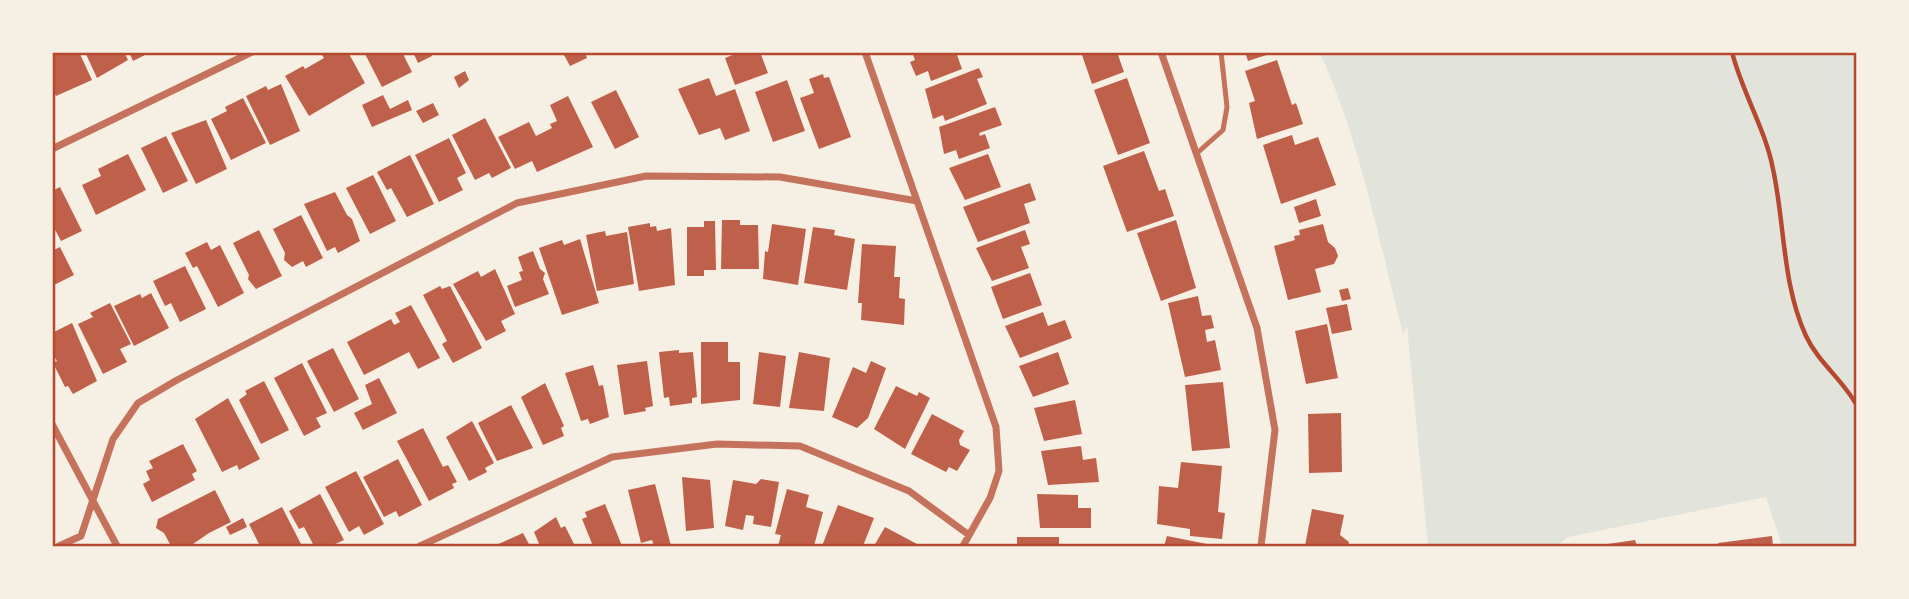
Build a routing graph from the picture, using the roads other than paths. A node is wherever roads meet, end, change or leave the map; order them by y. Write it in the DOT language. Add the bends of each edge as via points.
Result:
graph roads {
  1 [pos="252,52"];
  2 [pos="866,52"];
  3 [pos="1161,52"];
  4 [pos="1221,52"];
  5 [pos="52,149"];
  6 [pos="1196,154"];
  7 [pos="918,201"];
  8 [pos="52,424"];
  9 [pos="92,503"];
  10 [pos="969,535"];
  11 [pos="59,547"];
  12 [pos="117,547"];
  13 [pos="420,547"];
  14 [pos="963,547"];
  15 [pos="1261,547"];
  1 -- 5 [label="street"];
  2 -- 7 [label="street"];
  3 -- 6 [label="street"];
  4 -- 6 [label="lane" via="1227,107 1223,130"];
  6 -- 15 [label="street" via="1257,328 1275,430"];
  7 -- 9 [label="street" via="780,177 646,176 517,203 138,403 113,439"];
  7 -- 10 [label="street" via="996,427 999,471"];
  8 -- 9 [label="street"];
  9 -- 11 [label="street" via="81,536"];
  9 -- 12 [label="street"];
  10 -- 13 [label="street" via="909,491 800,446 717,444 612,457"];
  10 -- 14 [label="street"];
}
